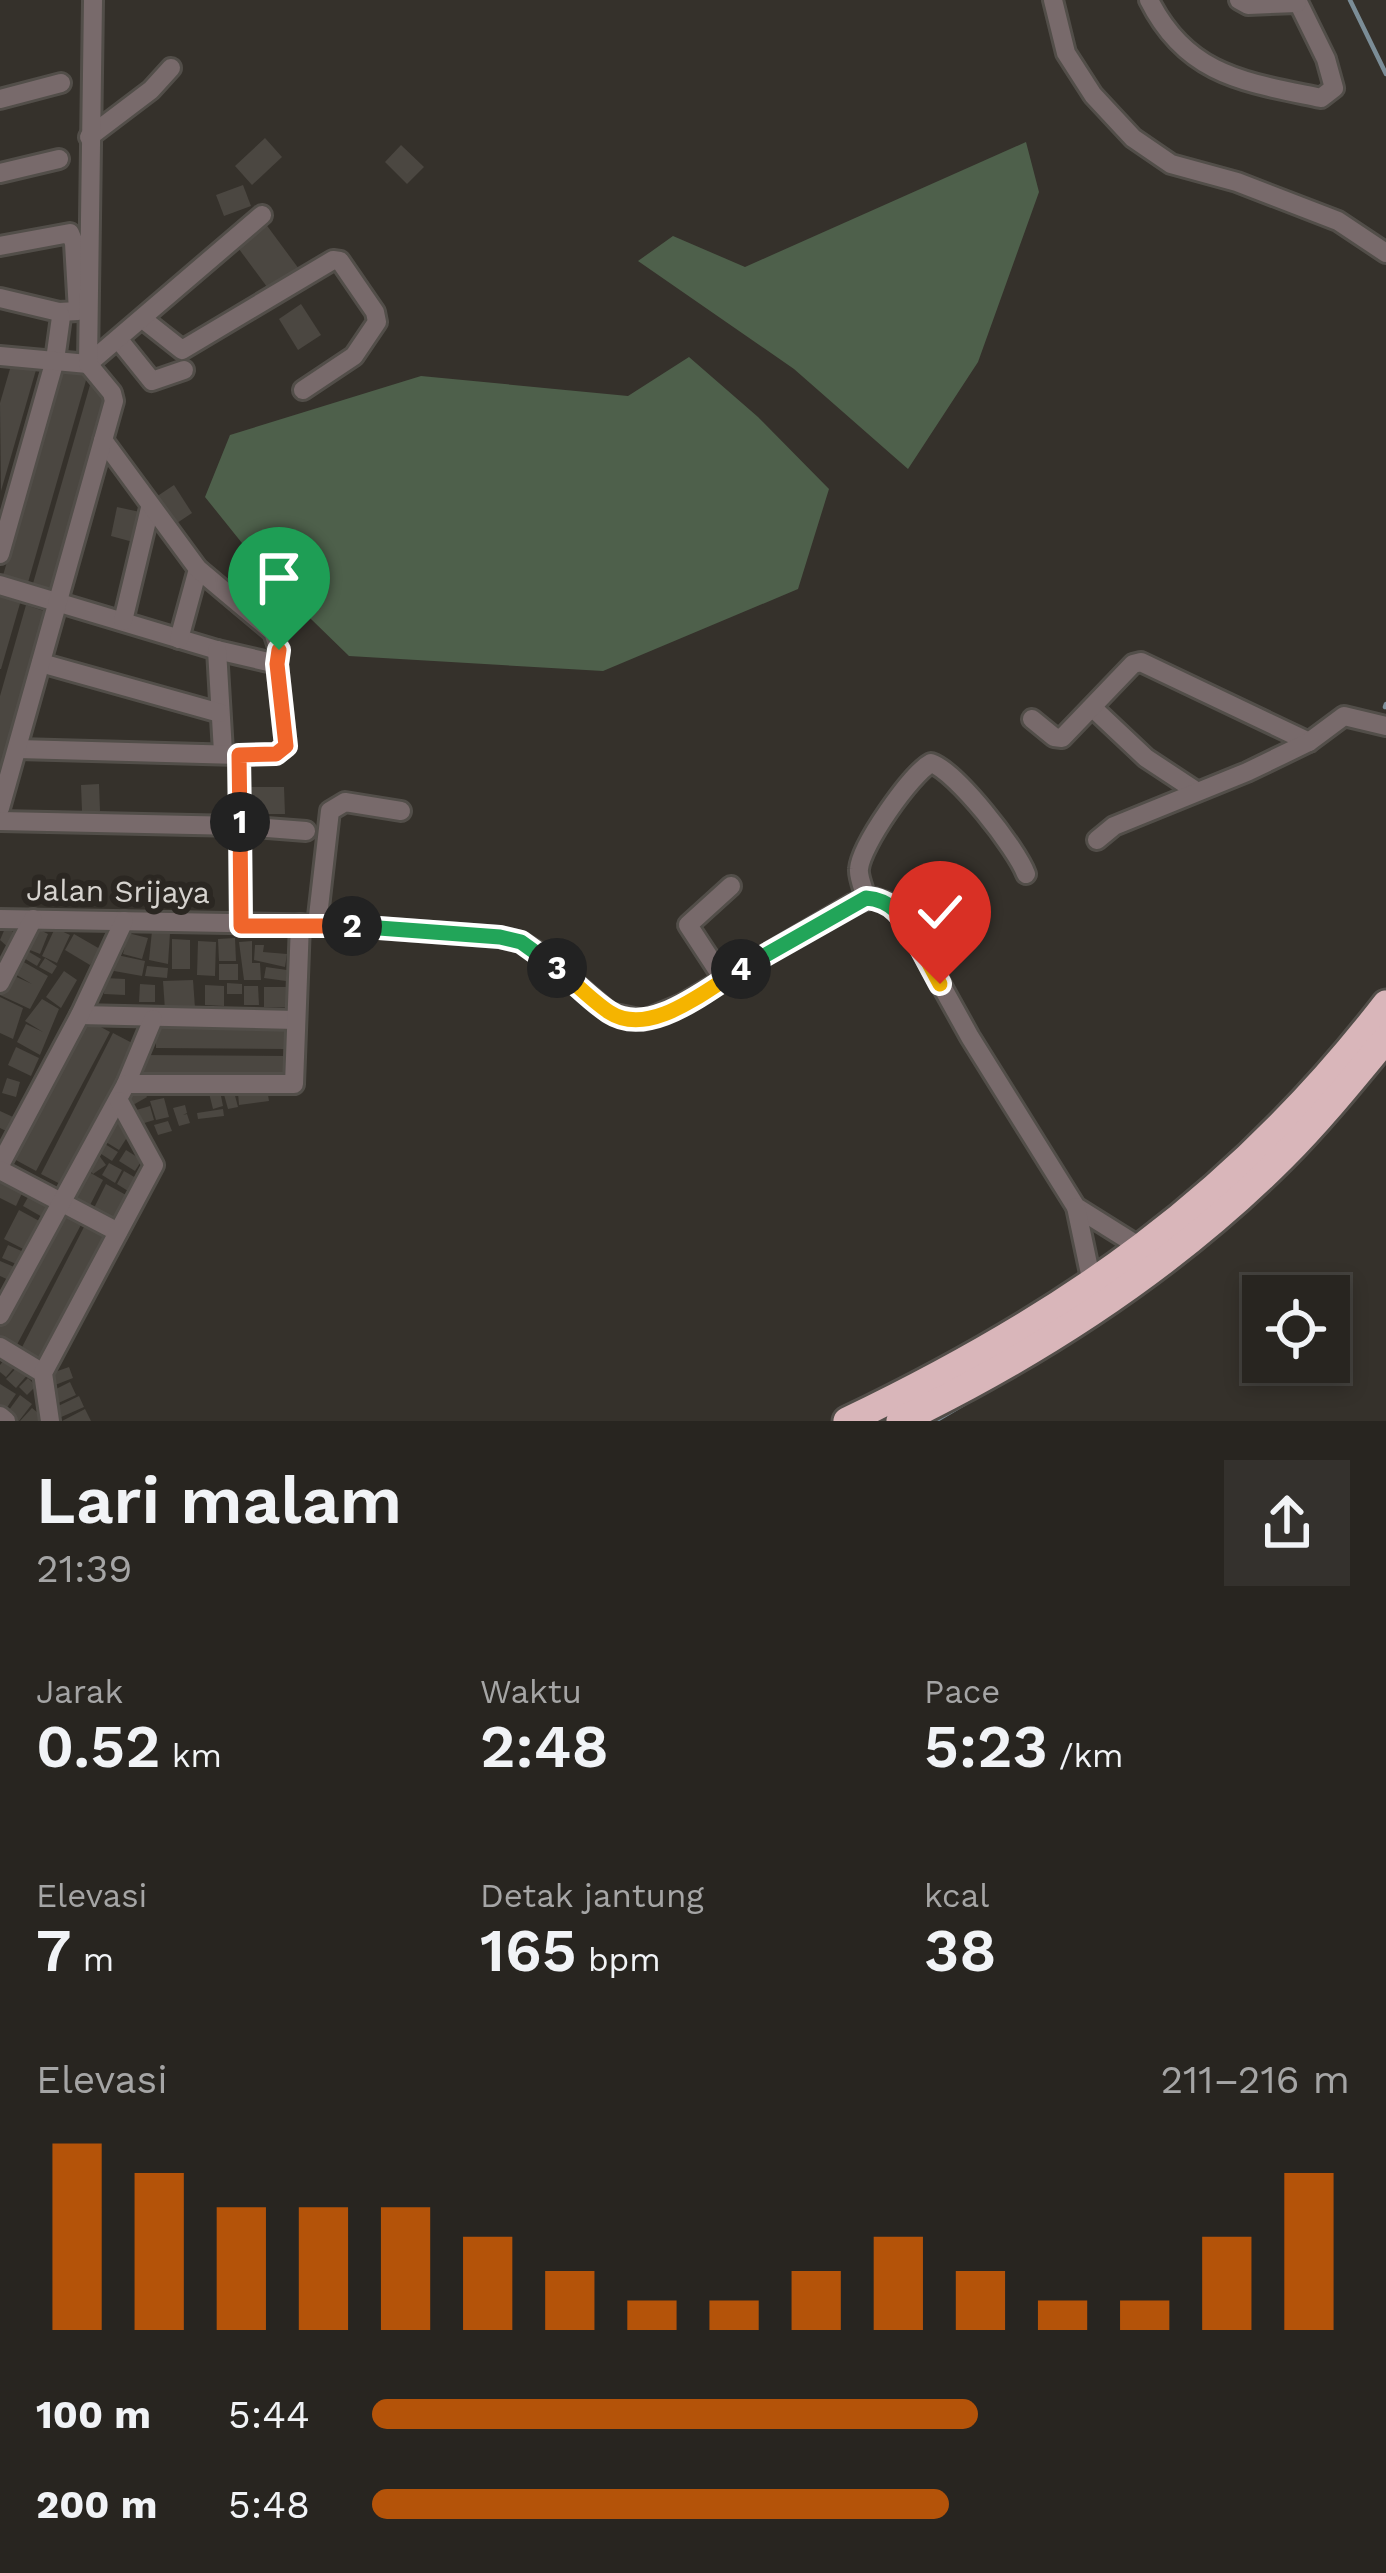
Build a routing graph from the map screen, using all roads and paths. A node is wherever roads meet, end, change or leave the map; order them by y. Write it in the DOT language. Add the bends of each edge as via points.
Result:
graph roads {
  1 [pos="1053,0"];
  2 [pos="1149,0"];
  3 [pos="1239,0"];
  4 [pos="93,1"];
  5 [pos="1297,2"];
  6 [pos="171,68"];
  7 [pos="61,83"];
  8 [pos="0,99"];
  9 [pos="88,137"];
  10 [pos="59,159"];
  11 [pos="0,173"];
  12 [pos="262,214"];
  13 [pos="0,246"];
  14 [pos="1386,253"];
  15 [pos="0,298"];
  16 [pos="59,312"];
  17 [pos="144,320"];
  18 [pos="119,340"];
  19 [pos="0,356"];
  20 [pos="55,360"];
  21 [pos="88,364"];
  22 [pos="184,370"];
  23 [pos="303,390"];
  24 [pos="103,440"];
  25 [pos="150,508"];
  26 [pos="0,554"];
  27 [pos="198,569"];
  28 [pos="0,585"];
  29 [pos="57,602"];
  30 [pos="123,622"];
  31 [pos="179,639"];
  32 [pos="217,650"];
  33 [pos="41,663"];
  34 [pos="277,664"];
  35 [pos="1093,708"];
  36 [pos="220,713"];
  37 [pos="1031,719"];
  38 [pos="1386,726"];
  39 [pos="1309,742"];
  40 [pos="19,748"];
  41 [pos="231,754"];
  42 [pos="1196,791"];
  43 [pos="0,808"];
  44 [pos="400,811"];
  45 [pos="0,821"];
  46 [pos="240,826"];
  47 [pos="306,831"];
  48 [pos="1096,840"];
  49 [pos="1026,874"];
  50 [pos="730,886"];
  51 [pos="866,898"];
  52 [pos="0,919"];
  53 [pos="33,920"];
  54 [pos="124,921"];
  55 [pos="308,924"];
  56 [pos="241,926"];
  57 [pos="724,980"];
  58 [pos="0,983"];
  59 [pos="1386,1004"];
  60 [pos="80,1015"];
  61 [pos="153,1019"];
  62 [pos="296,1020"];
  63 [pos="1386,1039"];
  64 [pos="122,1093"];
  65 [pos="0,1167"];
  66 [pos="60,1203"];
  67 [pos="1076,1207"];
  68 [pos="118,1232"];
  69 [pos="1143,1249"];
  70 [pos="1092,1283"];
  71 [pos="0,1315"];
  72 [pos="0,1347"];
  73 [pos="43,1373"];
  74 [pos="50,1421"];
  75 [pos="847,1421"];
  76 [pos="900,1421"];
  1 -- 14 [label="street" via="1066,53 1133,138 1171,164 1338,220"];
  2 -- 5 [label="street" via="1189,55 1216,72 1321,98 1334,88"];
  3 -- 5 [label="street"];
  4 -- 9 [label="street"];
  6 -- 9 [label="street"];
  7 -- 8 [label="street"];
  9 -- 21 [label="street"];
  10 -- 11 [label="street"];
  12 -- 17 [label="street"];
  13 -- 16 [label="street" via="70,233 78,311"];
  15 -- 16 [label="street"];
  16 -- 20 [label="street"];
  17 -- 18 [label="street"];
  17 -- 23 [label="street" via="182,350 340,261 376,322 355,356"];
  18 -- 21 [label="street"];
  18 -- 22 [label="street" via="150,380"];
  19 -- 20 [label="street"];
  20 -- 21 [label="street"];
  20 -- 26 [label="street"];
  21 -- 24 [label="street" via="114,397"];
  24 -- 25 [label="street"];
  24 -- 29 [label="street"];
  25 -- 27 [label="street"];
  25 -- 30 [label="street"];
  27 -- 31 [label="street"];
  27 -- 34 [label="street" via="270,627"];
  28 -- 29 [label="street"];
  29 -- 30 [label="street"];
  29 -- 33 [label="street"];
  30 -- 31 [label="street"];
  31 -- 32 [label="street"];
  32 -- 34 [label="street"];
  32 -- 36 [label="street"];
  33 -- 36 [label="street"];
  33 -- 40 [label="street"];
  34 -- 41 [label="street" via="285,750"];
  35 -- 37 [label="street" via="1060,739"];
  35 -- 39 [label="street" via="1141,662"];
  35 -- 42 [label="street"];
  36 -- 41 [label="street"];
  38 -- 39 [label="street" via="1343,716"];
  39 -- 42 [label="street"];
  40 -- 41 [label="street"];
  40 -- 43 [label="street"];
  41 -- 46 [label="street"];
  42 -- 48 [label="street"];
  44 -- 55 [label="street" via="345,802 330,811"];
  45 -- 46 [label="street"];
  46 -- 47 [label="street"];
  46 -- 56 [label="street"];
  49 -- 51 [label="street" via="954,778 932,763 902,792 870,845 859,868"];
  50 -- 57 [label="street" via="688,925"];
  51 -- 57 [label="street, Jalan Srijaya"];
  51 -- 67 [label="street" via="904,918"];
  52 -- 53 [label="street, Jalan Srijaya"];
  53 -- 54 [label="street, Jalan Srijaya"];
  53 -- 58 [label="street"];
  54 -- 56 [label="street, Jalan Srijaya"];
  54 -- 60 [label="street"];
  55 -- 56 [label="street, Jalan Srijaya"];
  55 -- 57 [label="street, Jalan Srijaya" via="521,942 610,1012 632,1019 658,1016"];
  55 -- 62 [label="street"];
  59 -- 69 [label="highway" via="1284,1125"];
  60 -- 61 [label="street"];
  60 -- 65 [label="street"];
  61 -- 62 [label="street"];
  61 -- 64 [label="street"];
  62 -- 64 [label="street" via="292,1086"];
  63 -- 76 [label="highway" via="1284,1156 1151,1270"];
  64 -- 66 [label="street"];
  64 -- 68 [label="street" via="154,1165"];
  65 -- 66 [label="street"];
  66 -- 68 [label="street"];
  66 -- 71 [label="street"];
  67 -- 69 [label="street"];
  67 -- 70 [label="street"];
  68 -- 73 [label="street"];
  69 -- 70 [label="highway"];
  70 -- 75 [label="highway"];
  72 -- 73 [label="street"];
  73 -- 74 [label="street"];
}
